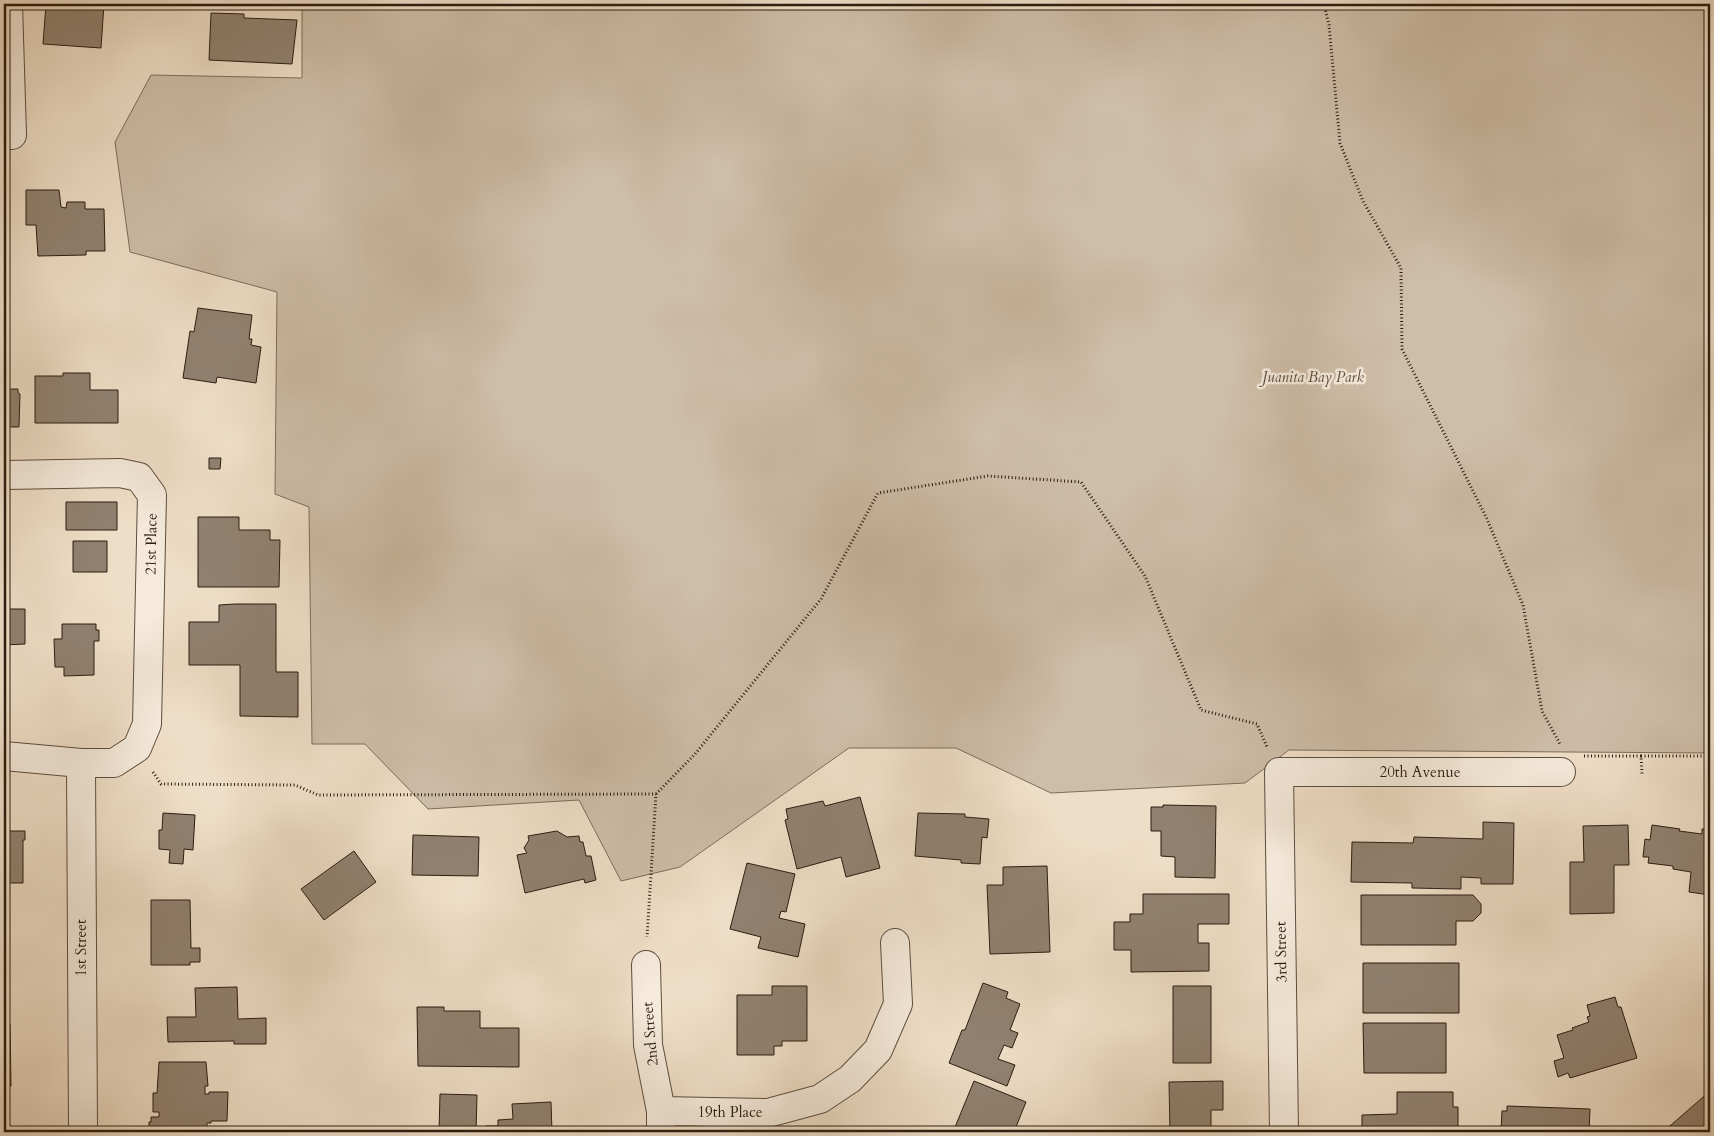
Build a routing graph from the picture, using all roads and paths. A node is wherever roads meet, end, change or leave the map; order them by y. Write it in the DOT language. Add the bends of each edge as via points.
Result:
graph roads {
  1 [pos="8,4"];
  2 [pos="1324,4"];
  3 [pos="4,135"];
  4 [pos="4,474"];
  5 [pos="137,748"];
  6 [pos="4,756"];
  7 [pos="1641,756"];
  8 [pos="1710,756"];
  9 [pos="82,763"];
  10 [pos="1563,764"];
  11 [pos="1279,772"];
  12 [pos="1642,774"];
  13 [pos="656,794"];
  14 [pos="895,943"];
  15 [pos="646,965"];
  16 [pos="661,1122"];
  17 [pos="83,1132"];
  18 [pos="1284,1132"];
  1 -- 3 [label="street" via="12,135"];
  2 -- 10 [label="path" via="1340,143 1364,201 1402,268 1402,349 1487,519 1523,606 1542,711"];
  4 -- 5 [label="street, 21st Place" via="120,473 139,477 152,495 147,724"];
  5 -- 9 [label="street" via="114,763"];
  5 -- 13 [label="path" via="161,784 295,785 318,795"];
  6 -- 9 [label="street"];
  7 -- 8 [label="path"];
  7 -- 10 [label="path"];
  7 -- 12 [label="path"];
  9 -- 17 [label="street, 1st Street"];
  10 -- 11 [label="street, 20th Avenue"];
  11 -- 13 [label="path" via="1256,724 1201,710 1146,576 1081,482 988,476 878,493 821,599 695,754"];
  11 -- 18 [label="street, 3rd Street"];
  13 -- 15 [label="path"];
  14 -- 16 [label="street, 19th Place" via="898,1004 878,1050 850,1079 820,1099 768,1113"];
  15 -- 16 [label="street, 2nd Street" via="648,1046"];
}
